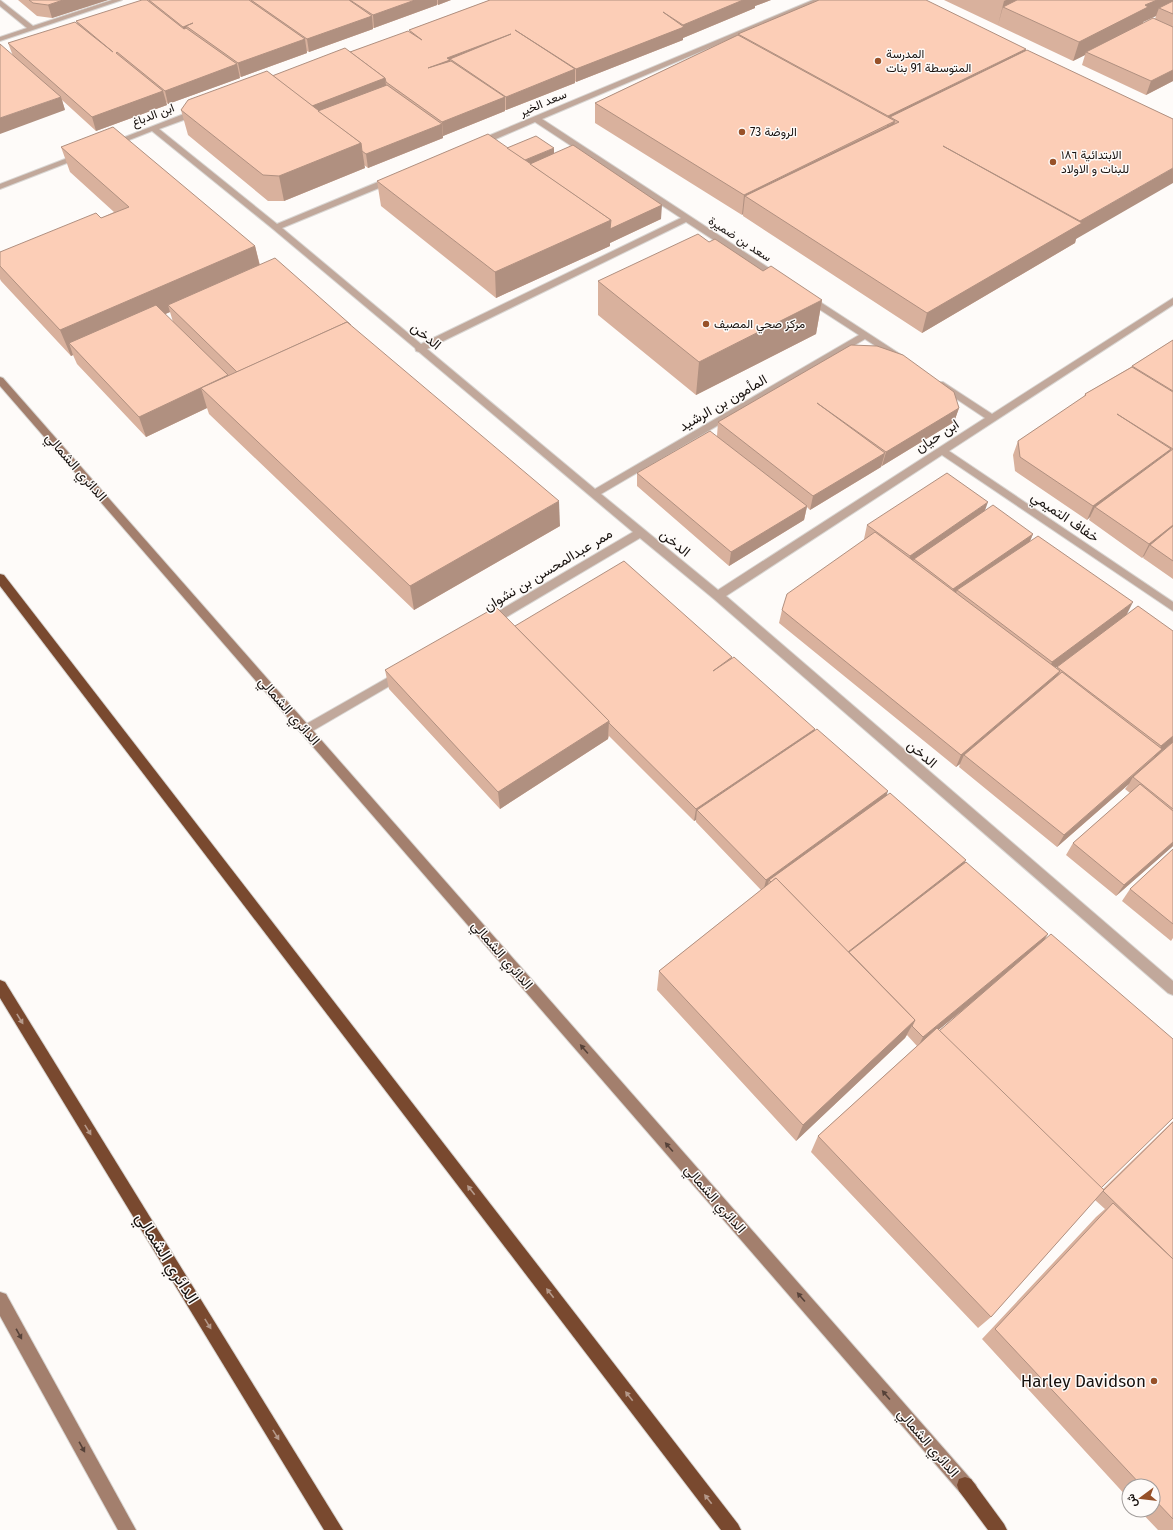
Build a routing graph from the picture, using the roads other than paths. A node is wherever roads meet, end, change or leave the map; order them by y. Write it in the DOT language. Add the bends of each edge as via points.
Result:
graph roads {
  1 [pos="119,0"];
  2 [pos="819,0"];
  3 [pos="0,2"];
  4 [pos="31,28"];
  5 [pos="0,39"];
  6 [pos="205,109"];
  7 [pos="536,119"];
  8 [pos="153,128"];
  9 [pos="471,146"];
  10 [pos="102,148"];
  11 [pos="87,153"];
  12 [pos="399,176"];
  13 [pos="0,187"];
  14 [pos="687,218"];
  15 [pos="276,228"];
  16 [pos="786,283"];
  17 [pos="800,292"];
  18 [pos="1173,301"];
  19 [pos="866,336"];
  20 [pos="419,349"];
  21 [pos="906,362"];
  22 [pos="932,379"];
  23 [pos="0,380"];
  24 [pos="992,418"];
  25 [pos="941,450"];
  26 [pos="594,494"];
  27 [pos="640,533"];
  28 [pos="0,578"];
  29 [pos="718,596"];
  30 [pos="1173,607"];
  31 [pos="476,629"];
  32 [pos="408,670"];
  33 [pos="305,730"];
  34 [pos="0,986"];
  35 [pos="1173,989"];
  36 [pos="0,1300"];
  37 [pos="965,1485"];
  38 [pos="127,1530"];
  39 [pos="334,1530"];
  40 [pos="732,1530"];
  41 [pos="998,1530"];
  42 [pos="1004,1530"];
  1 -- 4 [label="street"];
  2 -- 7 [label="street, سعد الخير"];
  3 -- 4 [label="street"];
  4 -- 5 [label="street"];
  6 -- 8 [label="street, ابن الدباغ"];
  7 -- 9 [label="street, سعد الخير"];
  7 -- 14 [label="street, سعد بن ضميرة"];
  8 -- 10 [label="street, ابن الدباغ"];
  8 -- 15 [label="street, الدخن"];
  11 -- 13 [label="street"];
  12 -- 15 [label="street"];
  14 -- 16 [label="street, سعد بن ضميرة"];
  14 -- 20 [label="street"];
  15 -- 20 [label="street, الدخن"];
  17 -- 19 [label="street"];
  18 -- 24 [label="street, ابن حيان"];
  19 -- 21 [label="street"];
  19 -- 26 [label="street, المأمون بن الرشيد"];
  20 -- 26 [label="street, الدخن"];
  22 -- 24 [label="street"];
  23 -- 33 [label="street, الدائري الشمالي"];
  24 -- 25 [label="street, ابن حيان"];
  25 -- 29 [label="street, ابن حيان"];
  25 -- 30 [label="street, خفاف التميمي"];
  26 -- 27 [label="street, الدخن"];
  27 -- 29 [label="street, الدخن"];
  27 -- 31 [label="street, ممر عبدالمحسن بن نشوان"];
  40 -- 28 [label="highway, one-way"];
  29 -- 35 [label="street, الدخن"];
  32 -- 33 [label="street"];
  37 -- 33 [label="street, الدائري الشمالي, one-way"];
  34 -- 39 [label="highway, الدائري الشمالي, one-way"];
  36 -- 38 [label="street, one-way"];
  37 -- 41 [label="highway"];
  37 -- 42 [label="street, الدائري الشمالي"];
}
